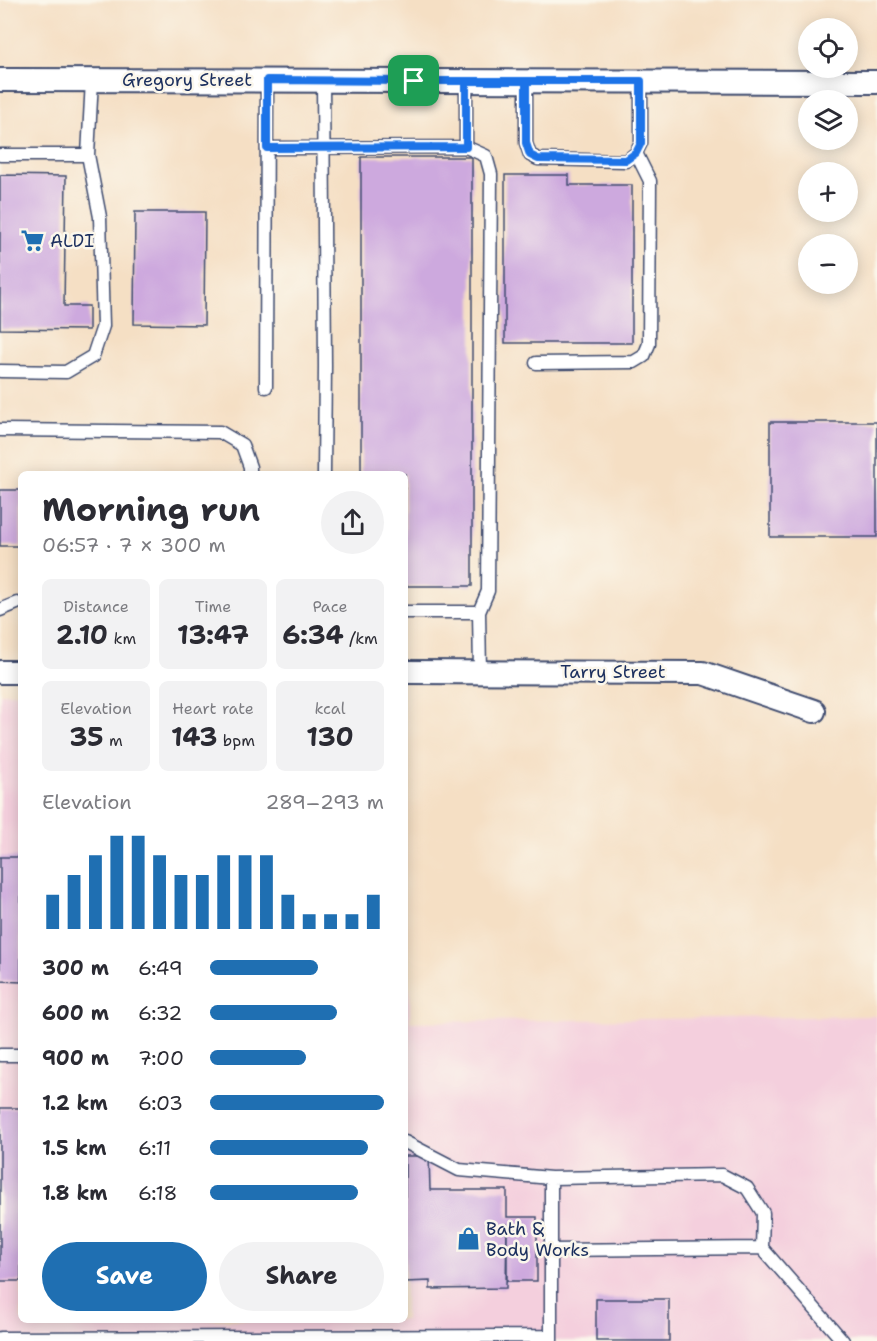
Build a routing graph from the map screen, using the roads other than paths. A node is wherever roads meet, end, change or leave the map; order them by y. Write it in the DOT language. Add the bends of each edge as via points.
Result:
graph roads {
  1 [pos="0,80"];
  2 [pos="92,80"];
  3 [pos="267,80"];
  4 [pos="323,80"];
  5 [pos="466,81"];
  6 [pos="526,81"];
  7 [pos="641,81"];
  8 [pos="877,82"];
  9 [pos="466,147"];
  10 [pos="267,148"];
  11 [pos="323,149"];
  12 [pos="636,153"];
  13 [pos="0,155"];
  14 [pos="88,155"];
  15 [pos="536,363"];
  16 [pos="0,371"];
  17 [pos="266,387"];
  18 [pos="0,429"];
  19 [pos="250,471"];
  20 [pos="324,471"];
  21 [pos="18,603"];
  22 [pos="0,610"];
  23 [pos="408,612"];
  24 [pos="480,612"];
  25 [pos="0,672"];
  26 [pos="18,672"];
  27 [pos="408,672"];
  28 [pos="480,672"];
  29 [pos="814,711"];
  30 [pos="0,1055"];
  31 [pos="18,1055"];
  32 [pos="408,1144"];
  33 [pos="551,1178"];
  34 [pos="762,1248"];
  35 [pos="551,1250"];
  36 [pos="0,1338"];
  37 [pos="551,1338"];
  38 [pos="254,1339"];
  39 [pos="843,1341"];
  1 -- 2 [label="street, Gregory Street"];
  2 -- 3 [label="street, Gregory Street"];
  2 -- 14 [label="lane"];
  3 -- 4 [label="street, Gregory Street"];
  3 -- 10 [label="lane"];
  4 -- 5 [label="street, Gregory Street"];
  4 -- 11 [label="lane"];
  5 -- 6 [label="street, Gregory Street"];
  5 -- 9 [label="lane"];
  6 -- 7 [label="street, Gregory Street"];
  6 -- 12 [label="lane" via="526,143 530,155 538,159 626,160"];
  7 -- 8 [label="street, Gregory Street"];
  7 -- 12 [label="lane" via="641,143"];
  9 -- 11 [label="lane"];
  9 -- 24 [label="lane" via="486,156 491,174 488,591"];
  10 -- 11 [label="lane"];
  10 -- 17 [label="lane"];
  11 -- 20 [label="lane"];
  12 -- 15 [label="lane" via="650,181 649,344 644,356 634,362"];
  13 -- 14 [label="lane"];
  14 -- 16 [label="lane" via="100,217 103,326 93,356 66,372"];
  18 -- 19 [label="lane" via="220,432 242,445"];
  21 -- 22 [label="lane"];
  23 -- 24 [label="lane"];
  24 -- 28 [label="lane"];
  25 -- 26 [label="street"];
  27 -- 28 [label="street, Tarry Street"];
  28 -- 29 [label="street, Tarry Street" via="703,673"];
  30 -- 31 [label="lane"];
  32 -- 33 [label="lane" via="459,1170"];
  33 -- 34 [label="lane" via="722,1175 747,1188 763,1213"];
  33 -- 35 [label="lane"];
  34 -- 35 [label="lane"];
  34 -- 39 [label="lane"];
  35 -- 37 [label="lane"];
  36 -- 38 [label="lane"];
  37 -- 38 [label="lane"];
}
